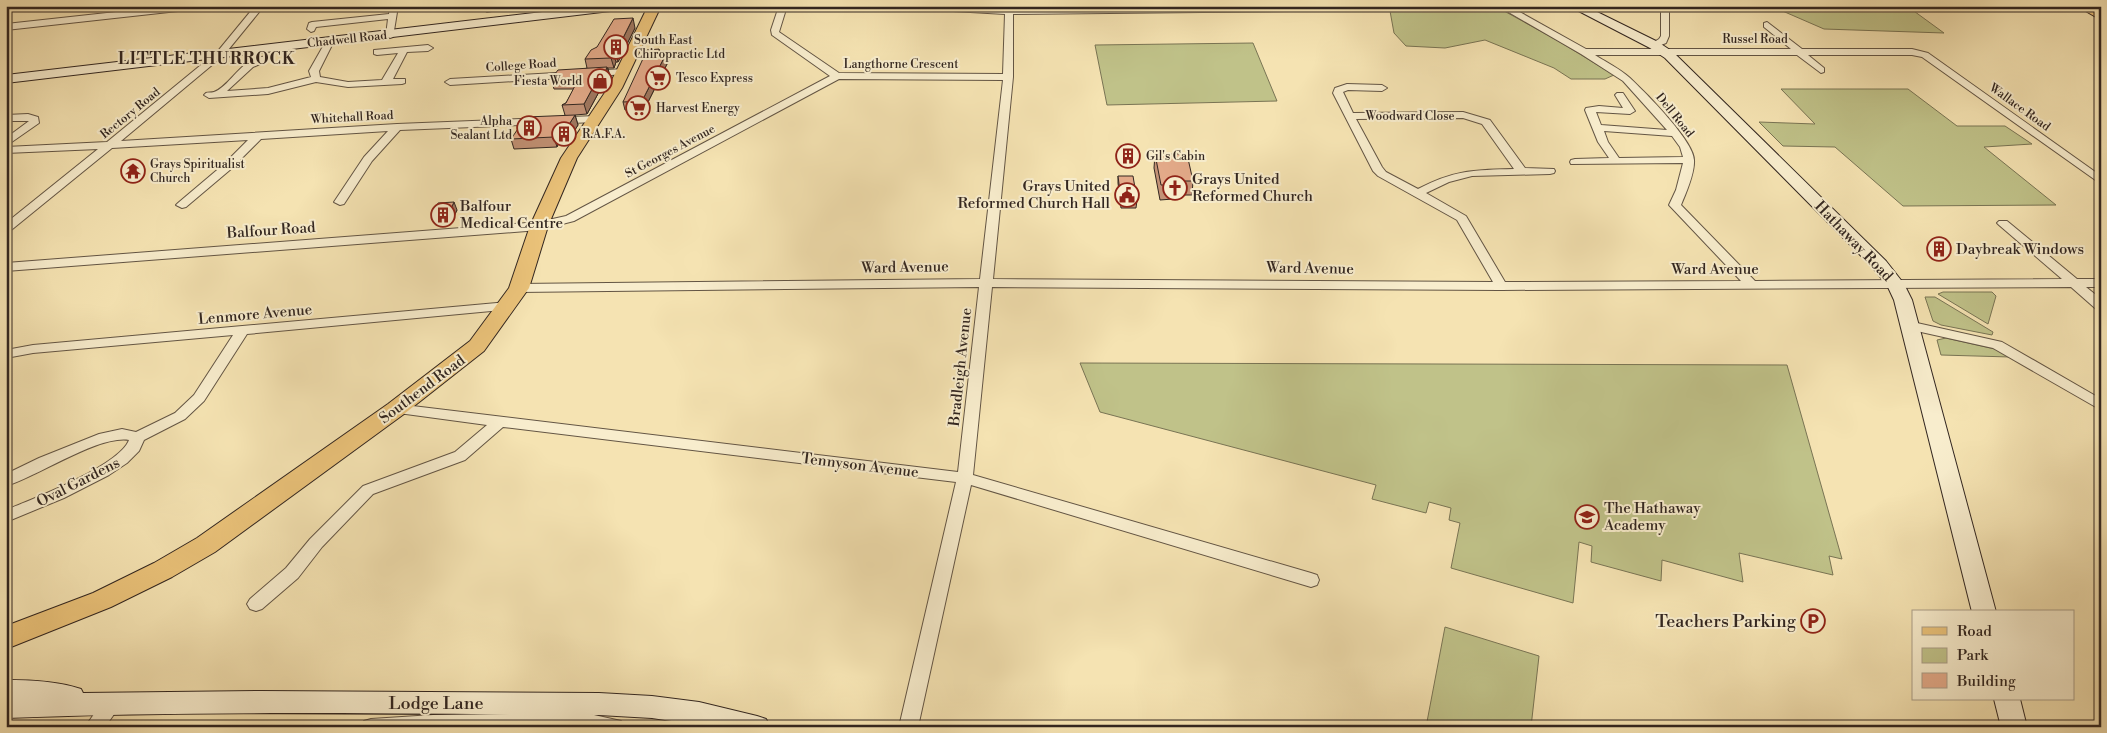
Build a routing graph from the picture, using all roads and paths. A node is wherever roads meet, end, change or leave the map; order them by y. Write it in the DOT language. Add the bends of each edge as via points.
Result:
graph roads {
  1 [pos="196,6"];
  2 [pos="260,6"];
  3 [pos="394,6"];
  4 [pos="511,6"];
  5 [pos="627,6"];
  6 [pos="655,6"];
  7 [pos="783,6"];
  8 [pos="918,6"];
  9 [pos="1502,6"];
  10 [pos="1575,6"];
  11 [pos="1665,6"];
  12 [pos="2083,6"];
  13 [pos="488,8"];
  14 [pos="1290,8"];
  15 [pos="1009,9"];
  16 [pos="476,10"];
  17 [pos="392,16"];
  18 [pos="2101,16"];
  19 [pos="1767,24"];
  20 [pos="312,25"];
  21 [pos="6,26"];
  22 [pos="390,34"];
  23 [pos="330,41"];
  24 [pos="428,48"];
  25 [pos="1658,48"];
  26 [pos="404,50"];
  27 [pos="377,52"];
  28 [pos="1584,52"];
  29 [pos="1799,52"];
  30 [pos="221,53"];
  31 [pos="1925,54"];
  32 [pos="264,59"];
  33 [pos="1821,70"];
  34 [pos="624,72"];
  35 [pos="836,76"];
  36 [pos="1008,77"];
  37 [pos="6,79"];
  38 [pos="316,79"];
  39 [pos="402,81"];
  40 [pos="386,82"];
  41 [pos="450,82"];
  42 [pos="1382,88"];
  43 [pos="1620,95"];
  44 [pos="1349,116"];
  45 [pos="6,118"];
  46 [pos="596,119"];
  47 [pos="397,127"];
  48 [pos="1598,128"];
  49 [pos="1673,133"];
  50 [pos="259,135"];
  51 [pos="6,143"];
  52 [pos="109,147"];
  53 [pos="6,150"];
  54 [pos="1689,160"];
  55 [pos="1616,161"];
  56 [pos="1575,162"];
  57 [pos="1521,171"];
  58 [pos="1550,171"];
  59 [pos="2101,181"];
  60 [pos="1418,193"];
  61 [pos="340,202"];
  62 [pos="182,206"];
  63 [pos="2002,223"];
  64 [pos="539,226"];
  65 [pos="6,229"];
  66 [pos="6,267"];
  67 [pos="2101,282"];
  68 [pos="986,283"];
  69 [pos="2073,283"];
  70 [pos="1896,284"];
  71 [pos="1752,285"];
  72 [pos="1501,286"];
  73 [pos="520,288"];
  74 [pos="508,306"];
  75 [pos="2101,306"];
  76 [pos="1908,325"];
  77 [pos="242,331"];
  78 [pos="6,354"];
  79 [pos="2101,406"];
  80 [pos="396,409"];
  81 [pos="500,422"];
  82 [pos="138,437"];
  83 [pos="965,478"];
  84 [pos="6,481"];
  85 [pos="6,516"];
  86 [pos="1311,580"];
  87 [pos="256,604"];
  88 [pos="1983,610"];
  89 [pos="35,628"];
  90 [pos="6,638"];
  91 [pos="6,642"];
  92 [pos="6,691"];
  93 [pos="2007,700"];
  94 [pos="113,703"];
  95 [pos="6,707"];
  96 [pos="435,718"];
  97 [pos="94,727"];
  98 [pos="371,727"];
  99 [pos="614,727"];
  100 [pos="757,727"];
  101 [pos="908,727"];
  102 [pos="2014,727"];
  1 -- 21 [label="street"];
  2 -- 30 [label="street, Rectory Road"];
  3 -- 17 [label="street"];
  4 -- 13 [label="street"];
  5 -- 22 [label="street, Chadwell Road"];
  6 -- 34 [label="main road, Southend Road"];
  7 -- 35 [label="street, Langthorne Crescent" via="775,33"];
  8 -- 15 [label="street"];
  9 -- 28 [label="street, Dell Road"];
  10 -- 25 [label="street, Hathaway Road"];
  11 -- 25 [label="street" via="1665,36"];
  12 -- 18 [label="main road"];
  13 -- 16 [label="street"];
  14 -- 15 [label="street"];
  15 -- 36 [label="street, Bradleigh Avenue"];
  17 -- 20 [label="street"];
  17 -- 22 [label="street"];
  19 -- 29 [label="street"];
  22 -- 23 [label="street, Chadwell Road"];
  23 -- 30 [label="street, Chadwell Road"];
  23 -- 38 [label="street" via="314,71"];
  24 -- 26 [label="street"];
  25 -- 28 [label="street, Russel Road"];
  25 -- 29 [label="street, Russel Road"];
  25 -- 70 [label="street, Hathaway Road" via="1880,264"];
  26 -- 27 [label="street"];
  26 -- 40 [label="street"];
  28 -- 49 [label="street, Dell Road" via="1626,79"];
  29 -- 31 [label="street, Russel Road"];
  29 -- 33 [label="street"];
  30 -- 37 [label="street, Chadwell Road"];
  30 -- 52 [label="street, Rectory Road"];
  31 -- 59 [label="street, Wallace Road"];
  32 -- 38 [label="street" via="250,65 213,94 268,91"];
  34 -- 41 [label="street, College Road"];
  34 -- 46 [label="main road, Southend Road"];
  35 -- 36 [label="street, Langthorne Crescent"];
  35 -- 64 [label="street, St Georges Avenue" via="570,218"];
  36 -- 68 [label="street, Bradleigh Avenue"];
  38 -- 40 [label="street" via="350,84"];
  39 -- 40 [label="street"];
  42 -- 44 [label="street" via="1347,87 1338,90"];
  43 -- 48 [label="street" via="1630,111 1590,110"];
  44 -- 57 [label="street, Woodward Close" via="1463,115 1476,118 1486,122"];
  44 -- 60 [label="street, Woodward Close" via="1377,169"];
  45 -- 51 [label="street" via="34,119 34,123"];
  46 -- 47 [label="street, Whitehall Road"];
  46 -- 64 [label="main road, Southend Road" via="569,158"];
  47 -- 50 [label="street, Whitehall Road"];
  47 -- 61 [label="street" via="368,159"];
  48 -- 49 [label="street"];
  48 -- 55 [label="street"];
  49 -- 54 [label="street, Dell Road" via="1685,147"];
  50 -- 52 [label="street, Whitehall Road"];
  50 -- 62 [label="street"];
  52 -- 53 [label="street, Whitehall Road"];
  52 -- 65 [label="street, Rectory Road"];
  54 -- 55 [label="street"];
  54 -- 71 [label="street, Dell Road" via="1675,205"];
  55 -- 56 [label="street"];
  57 -- 58 [label="street"];
  57 -- 60 [label="street" via="1460,175"];
  60 -- 72 [label="street, Woodward Close" via="1462,218"];
  63 -- 69 [label="street"];
  64 -- 66 [label="street, Balfour Road"];
  64 -- 73 [label="main road, Southend Road"];
  67 -- 69 [label="street, Ward Avenue"];
  68 -- 72 [label="street, Ward Avenue"];
  68 -- 73 [label="street, Ward Avenue"];
  68 -- 83 [label="street, Bradleigh Avenue"];
  69 -- 70 [label="street, Ward Avenue"];
  69 -- 75 [label="street"];
  70 -- 71 [label="street, Ward Avenue"];
  70 -- 76 [label="street, Hathaway Road"];
  71 -- 72 [label="street, Ward Avenue"];
  73 -- 74 [label="main road, Southend Road"];
  74 -- 77 [label="street, Lenmore Avenue"];
  74 -- 80 [label="main road, Southend Road" via="477,346"];
  76 -- 79 [label="street" via="1996,345"];
  76 -- 88 [label="street, Hathaway Road"];
  77 -- 78 [label="street, Lenmore Avenue"];
  77 -- 82 [label="street, Oval Gardens" via="195,404 180,416"];
  80 -- 81 [label="street, Tennyson Avenue"];
  80 -- 89 [label="main road, Southend Road" via="206,545 102,600"];
  81 -- 83 [label="street, Tennyson Avenue"];
  81 -- 87 [label="street" via="460,456 368,490 316,543 292,573"];
  82 -- 84 [label="street, Oval Gardens" via="122,434 104,438"];
  82 -- 85 [label="street, Oval Gardens" via="135,450 119,462 47,500"];
  83 -- 86 [label="street, Tennyson Avenue"];
  83 -- 101 [label="street, Bradleigh Avenue"];
  89 -- 90 [label="main road, Southend Road"];
  89 -- 91 [label="main road, Southend Road"];
  92 -- 94 [label="street, Lodge Lane" via="34,691"];
  93 -- 102 [label="street"];
  94 -- 95 [label="street, Lodge Lane"];
  94 -- 96 [label="street, Lodge Lane"];
  94 -- 97 [label="street"];
  96 -- 98 [label="street"];
  96 -- 99 [label="street" via="584,721"];
  96 -- 100 [label="street, Lodge Lane" via="599,704 652,706"];
}
